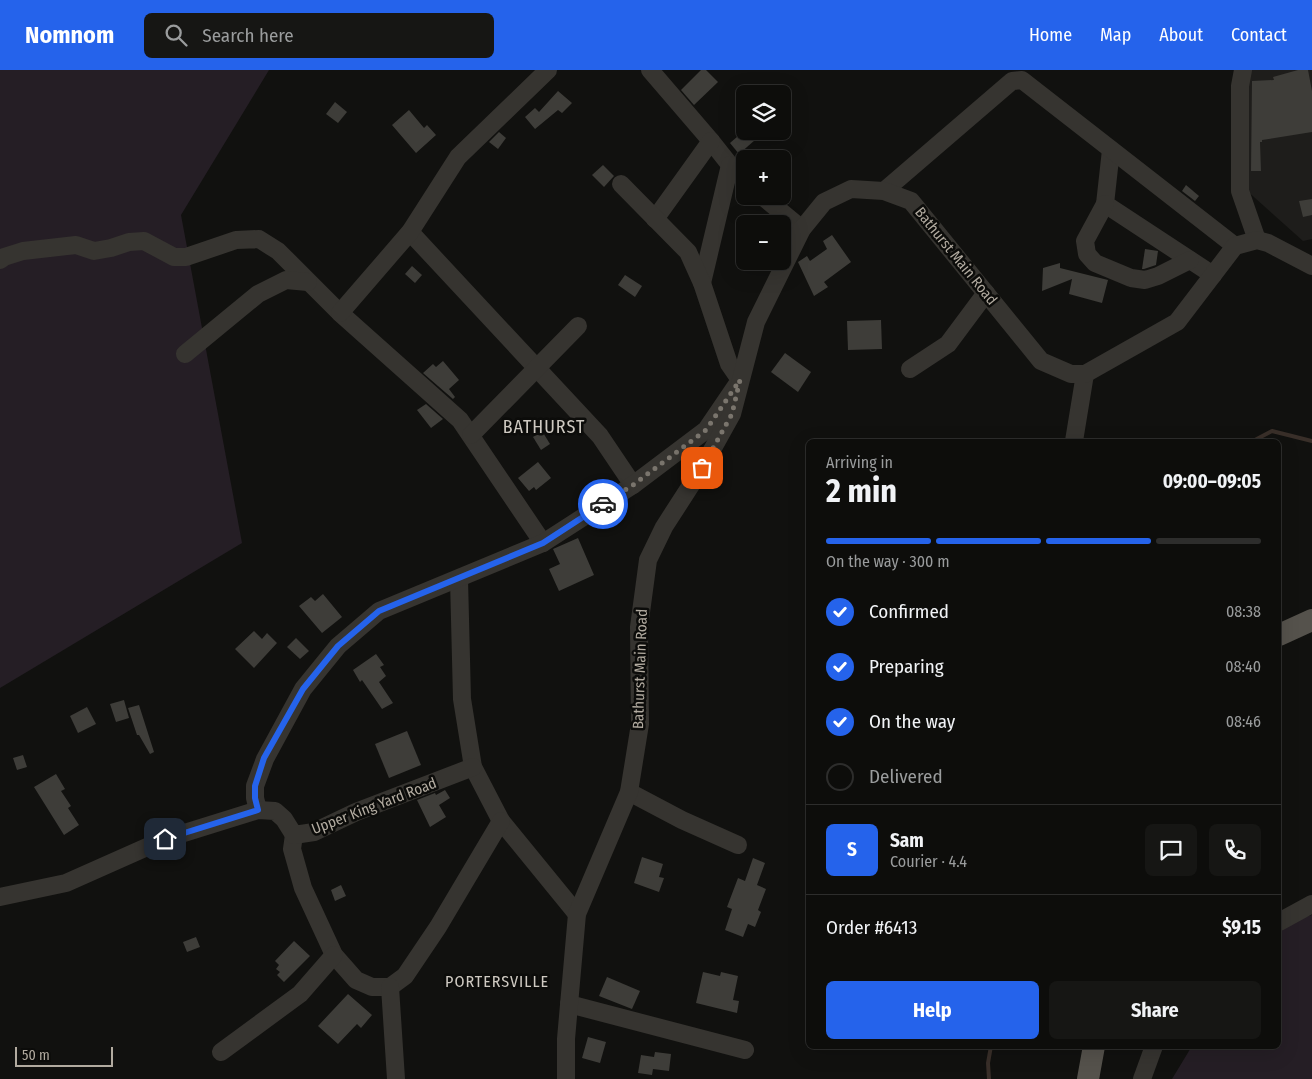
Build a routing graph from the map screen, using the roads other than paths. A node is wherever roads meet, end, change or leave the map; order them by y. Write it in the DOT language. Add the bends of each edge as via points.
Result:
graph roads {
  1 [pos="548,70"];
  2 [pos="650,70"];
  3 [pos="1247,70"];
  4 [pos="1241,78"];
  5 [pos="711,140"];
  6 [pos="1111,150"];
  7 [pos="730,165"];
  8 [pos="736,171"];
  9 [pos="621,184"];
  10 [pos="884,191"];
  11 [pos="1104,204"];
  12 [pos="773,205"];
  13 [pos="655,219"];
  14 [pos="802,229"];
  15 [pos="410,232"];
  16 [pos="1257,240"];
  17 [pos="1235,246"];
  18 [pos="0,260"];
  19 [pos="1190,260"];
  20 [pos="1312,266"];
  21 [pos="1213,275"];
  22 [pos="308,282"];
  23 [pos="702,283"];
  24 [pos="986,293"];
  25 [pos="340,313"];
  26 [pos="578,326"];
  27 [pos="185,354"];
  28 [pos="536,368"];
  29 [pos="910,369"];
  30 [pos="1085,374"];
  31 [pos="740,380"];
  32 [pos="471,435"];
  33 [pos="1074,439"];
  34 [pos="633,485"];
  35 [pos="543,543"];
  36 [pos="459,579"];
  37 [pos="1312,620"];
  38 [pos="1281,635"];
  39 [pos="473,767"];
  40 [pos="629,792"];
  41 [pos="258,810"];
  42 [pos="501,821"];
  43 [pos="294,835"];
  44 [pos="738,845"];
  45 [pos="0,897"];
  46 [pos="1312,904"];
  47 [pos="577,914"];
  48 [pos="1281,921"];
  49 [pos="334,955"];
  50 [pos="390,987"];
  51 [pos="569,1004"];
  52 [pos="1093,1049"];
  53 [pos="1153,1049"];
  54 [pos="745,1050"];
  55 [pos="221,1052"];
  56 [pos="396,1079"];
  57 [pos="566,1079"];
  58 [pos="1088,1079"];
  59 [pos="1142,1079"];
  1 -- 15 [label="street" via="458,157"];
  2 -- 5 [label="street"];
  3 -- 4 [label="street"];
  4 -- 16 [label="street" via="1240,190"];
  5 -- 7 [label="street"];
  5 -- 13 [label="street"];
  6 -- 10 [label="street" via="1022,80 1012,81"];
  6 -- 11 [label="street"];
  6 -- 17 [label="street"];
  7 -- 8 [label="street"];
  7 -- 23 [label="street"];
  9 -- 13 [label="street"];
  10 -- 14 [label="street, Bathurst Main Road" via="850,189 824,202"];
  10 -- 24 [label="street, Bathurst Main Road" via="911,201"];
  11 -- 19 [label="street"];
  11 -- 19 [label="street" via="1085,241 1087,254 1095,263 1131,278 1145,280"];
  12 -- 14 [label="street"];
  13 -- 23 [label="street" via="688,252"];
  14 -- 31 [label="street, Bathurst Main Road" via="756,322"];
  15 -- 25 [label="street"];
  15 -- 28 [label="street"];
  16 -- 17 [label="street"];
  16 -- 20 [label="street"];
  17 -- 21 [label="street"];
  18 -- 22 [label="street" via="23,251 76,245 94,251 144,241 174,256 186,257 236,240 259,239 278,251"];
  19 -- 21 [label="street"];
  21 -- 30 [label="street" via="1177,322"];
  22 -- 25 [label="street"];
  22 -- 27 [label="street" via="286,280 258,294"];
  23 -- 31 [label="street" via="729,364"];
  24 -- 29 [label="street" via="948,344"];
  24 -- 30 [label="street, Bathurst Main Road" via="1041,360 1071,374"];
  25 -- 32 [label="street" via="460,420"];
  26 -- 28 [label="street"];
  28 -- 32 [label="street"];
  28 -- 34 [label="street" via="600,436"];
  30 -- 33 [label="street"];
  31 -- 34 [label="street" via="706,430"];
  31 -- 40 [label="street, Bathurst Main Road" via="732,414 648,560 639,627 640,724"];
  32 -- 35 [label="street"];
  34 -- 35 [label="street"];
  35 -- 36 [label="street"];
  36 -- 39 [label="street" via="462,699"];
  36 -- 41 [label="street" via="379,611 338,646 303,689 264,758 255,786"];
  37 -- 38 [label="main road"];
  39 -- 42 [label="street"];
  39 -- 43 [label="street, Upper King Yard Road" via="356,812 314,832"];
  40 -- 44 [label="street"];
  40 -- 47 [label="street, Bathurst Main Road"];
  41 -- 43 [label="street, Upper King Yard Road" via="275,811"];
  41 -- 45 [label="street" via="165,839 66,883"];
  42 -- 47 [label="street"];
  42 -- 50 [label="street" via="433,935 405,976"];
  43 -- 49 [label="street" via="292,849 303,888"];
  46 -- 48 [label="street"];
  47 -- 51 [label="street, Bathurst Main Road"];
  49 -- 50 [label="street" via="356,980 372,987"];
  49 -- 55 [label="street" via="300,994"];
  50 -- 56 [label="street"];
  51 -- 54 [label="street"];
  51 -- 57 [label="street, Bathurst Main Road"];
  52 -- 58 [label="main road"];
  53 -- 59 [label="street"];
}
